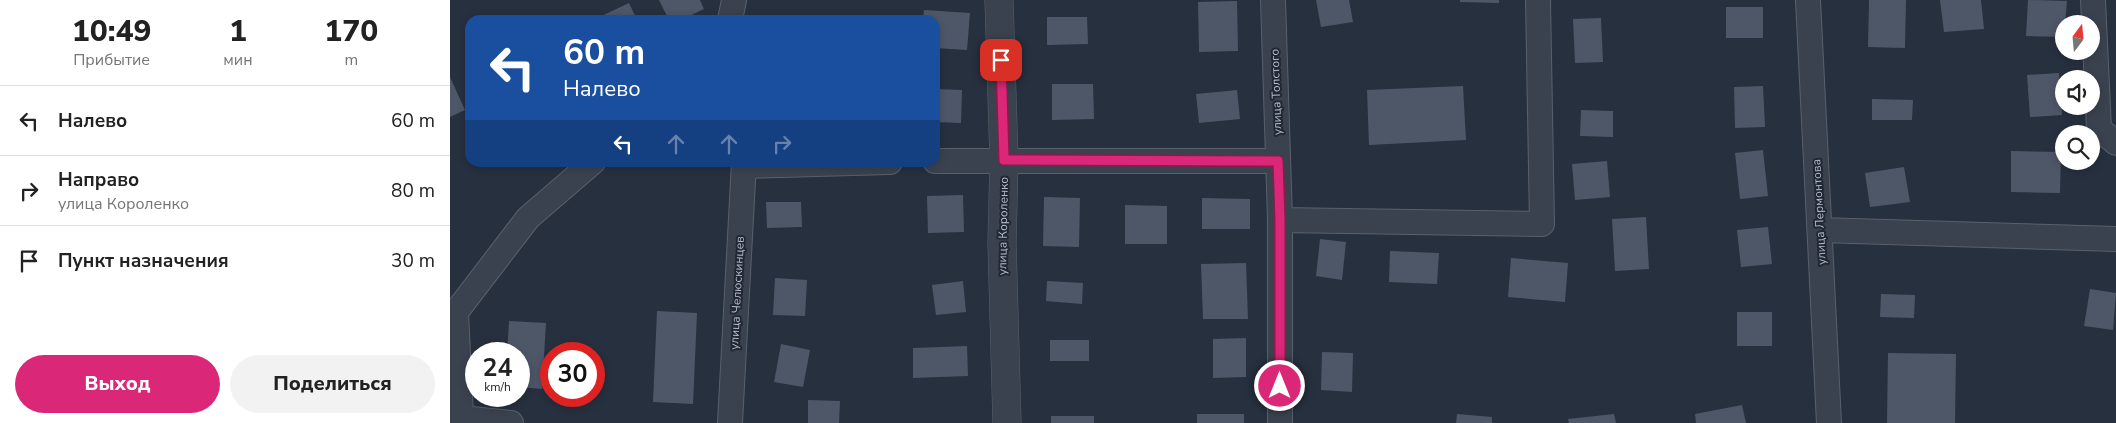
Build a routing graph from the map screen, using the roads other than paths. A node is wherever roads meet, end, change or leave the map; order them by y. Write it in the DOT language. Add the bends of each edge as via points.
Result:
graph roads {
  1 [pos="734,0"];
  2 [pos="999,0"];
  3 [pos="1272,0"];
  4 [pos="1538,0"];
  5 [pos="1808,0"];
  6 [pos="2093,0"];
  7 [pos="731,15"];
  8 [pos="2116,143"];
  9 [pos="1004,160"];
  10 [pos="1278,161"];
  11 [pos="940,162"];
  12 [pos="587,167"];
  13 [pos="744,167"];
  14 [pos="1280,220"];
  15 [pos="1820,230"];
  16 [pos="2116,239"];
  17 [pos="453,312"];
  18 [pos="511,423"];
  19 [pos="730,423"];
  20 [pos="1006,423"];
  21 [pos="1280,423"];
  22 [pos="1829,423"];
  1 -- 7 [label="street"];
  2 -- 9 [label="street, улица Короленко"];
  3 -- 10 [label="street, улица Толстого"];
  4 -- 14 [label="street" via="1542,224"];
  5 -- 15 [label="street, улица Лермонтова"];
  6 -- 8 [label="street" via="2099,129"];
  9 -- 10 [label="street"];
  9 -- 11 [label="street"];
  9 -- 20 [label="street, улица Короленко" via="1002,243"];
  10 -- 14 [label="street, улица Толстого"];
  12 -- 17 [label="street" via="528,218"];
  13 -- 19 [label="street, улица Челюскинцев"];
  14 -- 21 [label="street, улица Толстого"];
  15 -- 16 [label="street"];
  15 -- 22 [label="street, улица Лермонтова"];
  17 -- 18 [label="street" via="461,418"];
}
